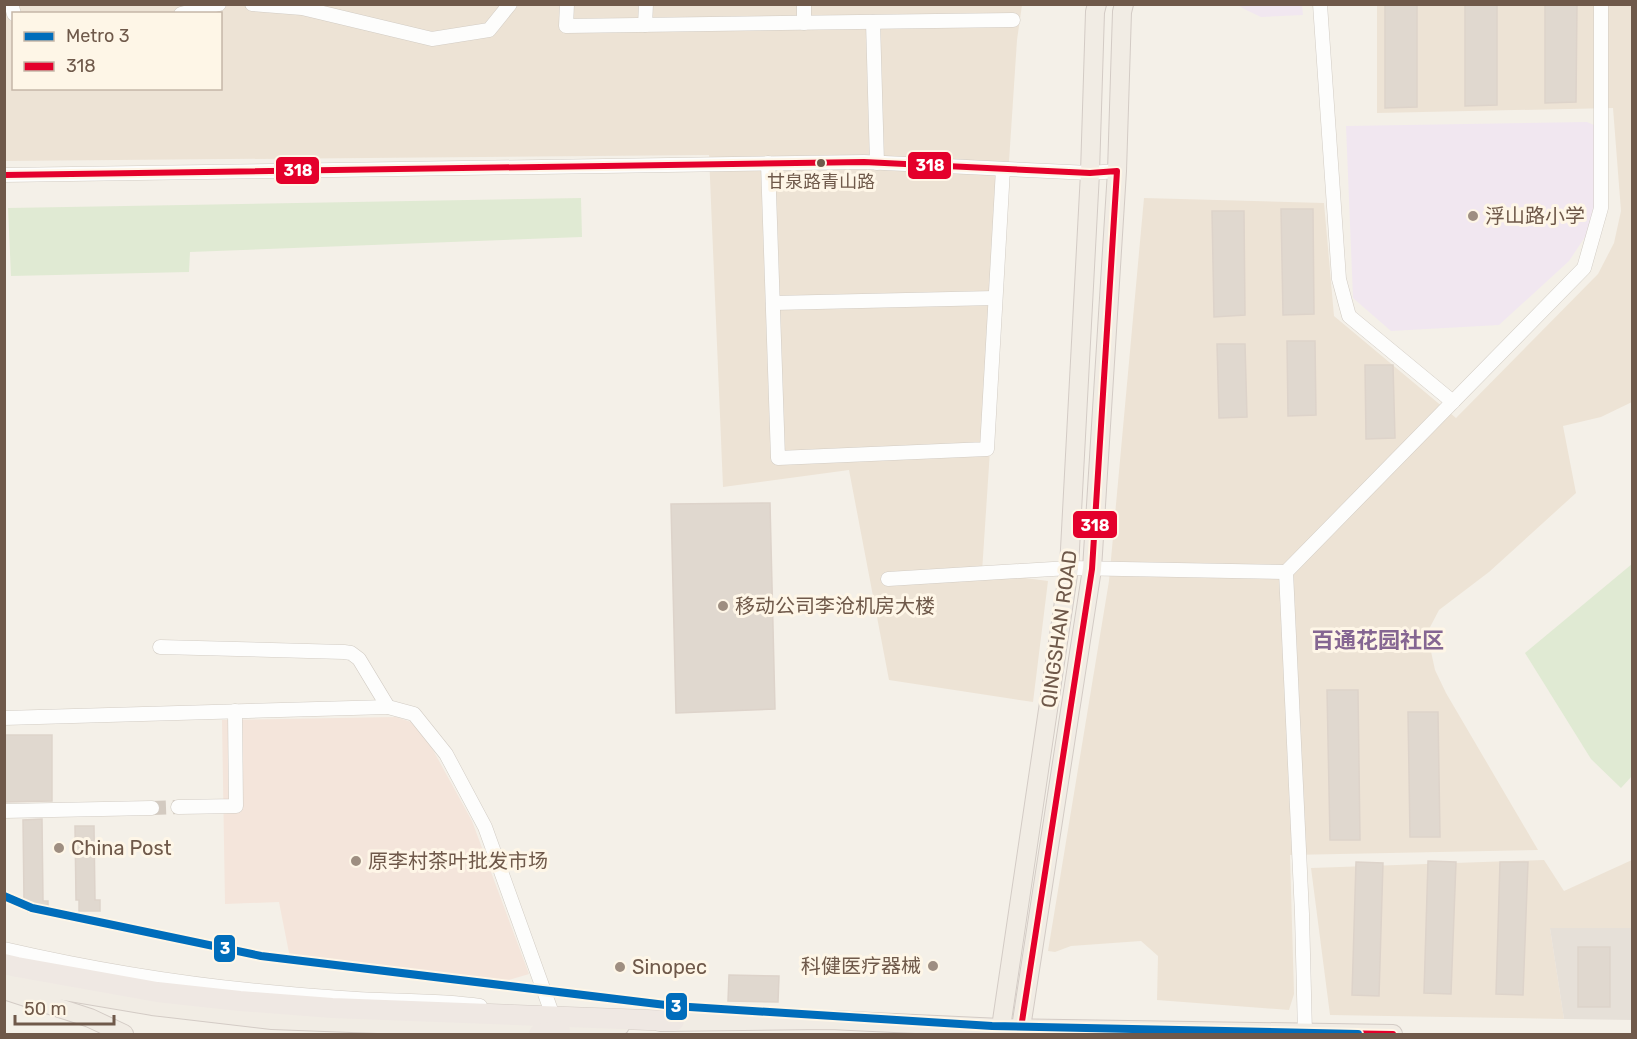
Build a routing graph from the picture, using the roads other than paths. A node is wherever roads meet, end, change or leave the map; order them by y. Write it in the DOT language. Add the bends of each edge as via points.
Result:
graph roads {
  1 [pos="219,4"];
  2 [pos="252,4"];
  3 [pos="510,4"];
  4 [pos="567,4"];
  5 [pos="646,4"];
  6 [pos="804,4"];
  7 [pos="1097,4"];
  8 [pos="1124,4"];
  9 [pos="1320,4"];
  10 [pos="1601,4"];
  11 [pos="189,12"];
  12 [pos="1013,20"];
  13 [pos="873,22"];
  14 [pos="804,23"];
  15 [pos="645,25"];
  16 [pos="877,162"];
  17 [pos="768,164"];
  18 [pos="1003,169"];
  19 [pos="1117,171"];
  20 [pos="1090,173"];
  21 [pos="4,175"];
  22 [pos="995,298"];
  23 [pos="773,303"];
  24 [pos="1453,402"];
  25 [pos="1069,568"];
  26 [pos="1092,568"];
  27 [pos="1286,572"];
  28 [pos="888,579"];
  29 [pos="160,647"];
  30 [pos="388,707"];
  31 [pos="235,711"];
  32 [pos="4,718"];
  33 [pos="178,807"];
  34 [pos="152,808"];
  35 [pos="4,812"];
  36 [pos="4,949"];
  37 [pos="4,964"];
  38 [pos="4,981"];
  39 [pos="4,990"];
  40 [pos="517,1015"];
  41 [pos="674,1021"];
  42 [pos="556,1024"];
  43 [pos="1001,1031"];
  44 [pos="1020,1031"];
  45 [pos="1305,1033"];
  46 [pos="124,1035"];
  47 [pos="539,1035"];
  48 [pos="1394,1035"];
  1 -- 11 [label="street"];
  2 -- 3 [label="street" via="302,8 432,39 489,30"];
  4 -- 15 [label="street" via="566,26"];
  5 -- 15 [label="street"];
  6 -- 14 [label="street"];
  7 -- 20 [label="main road, QINGSHAN ROAD"];
  8 -- 19 [label="main road, QINGSHAN ROAD"];
  9 -- 24 [label="street" via="1339,279 1349,316"];
  10 -- 24 [label="street" via="1601,208 1584,268"];
  12 -- 13 [label="street"];
  13 -- 14 [label="street"];
  13 -- 16 [label="street"];
  14 -- 15 [label="street"];
  16 -- 17 [label="street"];
  16 -- 18 [label="street"];
  17 -- 21 [label="street"];
  17 -- 23 [label="street"];
  18 -- 20 [label="street"];
  18 -- 22 [label="street"];
  19 -- 20 [label="street"];
  19 -- 26 [label="main road, QINGSHAN ROAD"];
  20 -- 25 [label="main road, QINGSHAN ROAD"];
  22 -- 23 [label="street"];
  22 -- 23 [label="street" via="987,448 778,458"];
  24 -- 27 [label="street"];
  25 -- 26 [label="street"];
  25 -- 28 [label="street"];
  25 -- 43 [label="main road, QINGSHAN ROAD"];
  26 -- 27 [label="street"];
  26 -- 44 [label="main road, QINGSHAN ROAD"];
  27 -- 45 [label="street"];
  29 -- 30 [label="street" via="351,653 359,658"];
  30 -- 31 [label="street"];
  30 -- 42 [label="street" via="414,714 446,754 485,827"];
  31 -- 32 [label="street"];
  31 -- 33 [label="street" via="236,806"];
  34 -- 35 [label="street"];
  36 -- 40 [label="street" via="160,979 288,994 461,1003"];
  37 -- 40 [label="highway" via="157,992 240,1001"];
  38 -- 42 [label="main road" via="152,1006 272,1020 473,1028"];
  39 -- 46 [label="main road" via="90,1018"];
  40 -- 42 [label="highway"];
  41 -- 42 [label="highway"];
  41 -- 43 [label="main road" via="830,1020"];
  42 -- 47 [label="highway"];
  43 -- 44 [label="main road"];
  44 -- 45 [label="main road"];
  45 -- 48 [label="main road"];
}
